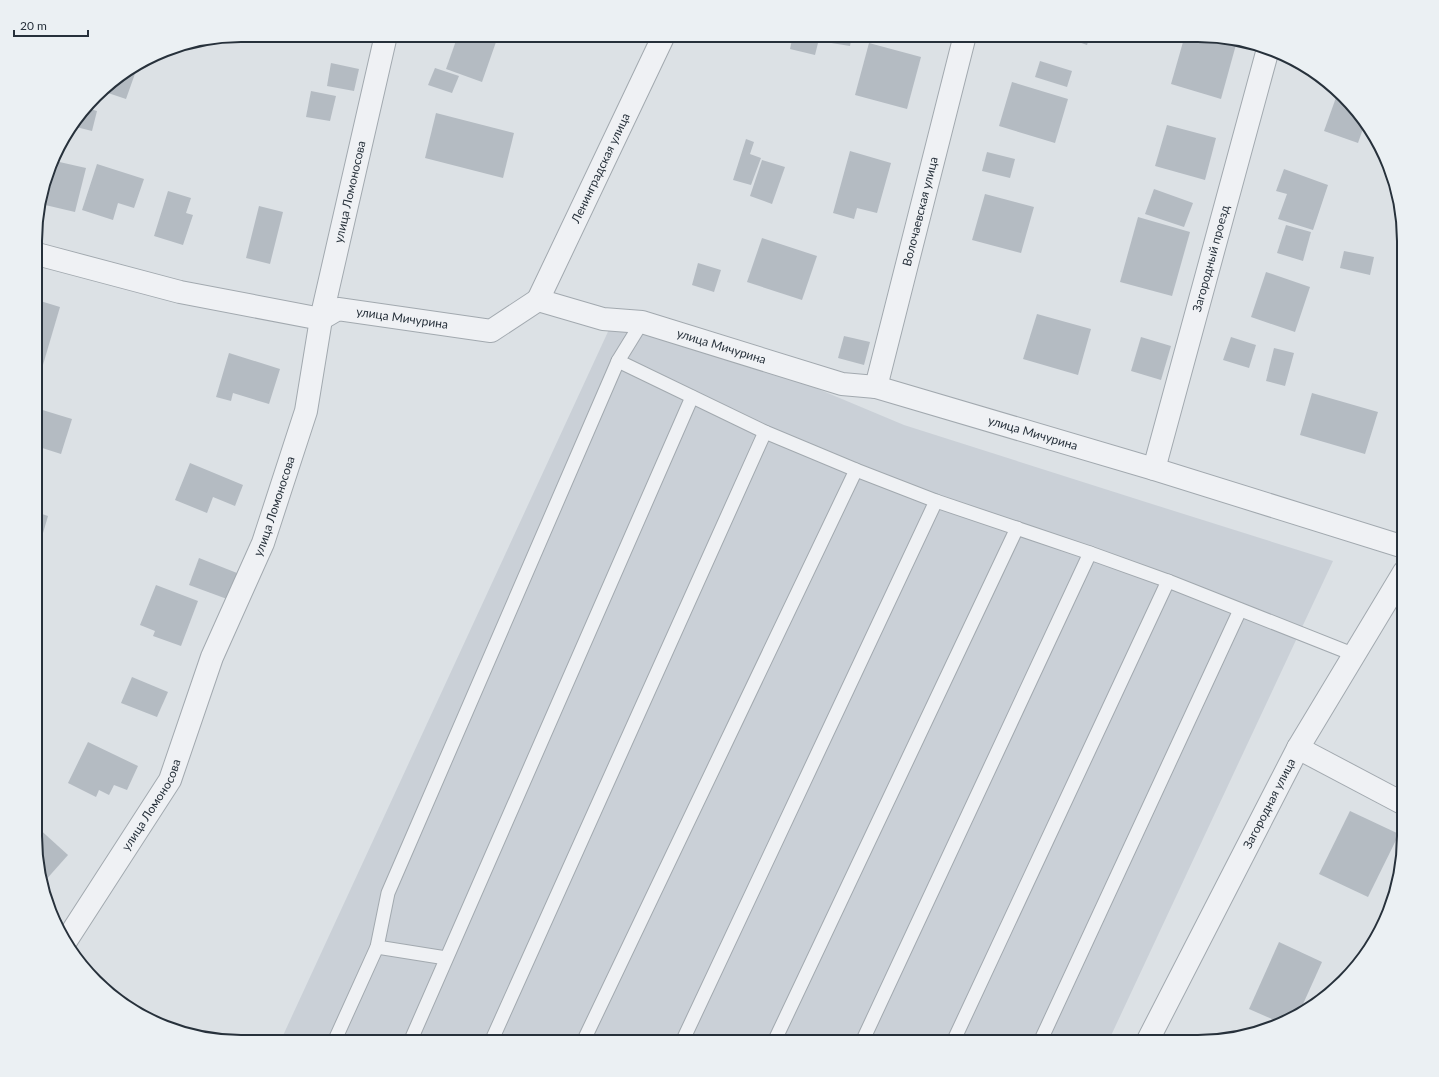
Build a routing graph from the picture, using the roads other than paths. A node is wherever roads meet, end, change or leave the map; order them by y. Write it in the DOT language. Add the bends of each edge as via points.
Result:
graph roads {
  1 [pos="384,42"];
  2 [pos="661,42"];
  3 [pos="963,42"];
  4 [pos="1266,54"];
  5 [pos="42,255"];
  6 [pos="538,300"];
  7 [pos="321,319"];
  8 [pos="642,322"];
  9 [pos="618,361"];
  10 [pos="876,387"];
  11 [pos="692,397"];
  12 [pos="765,432"];
  13 [pos="1154,469"];
  14 [pos="856,470"];
  15 [pos="936,501"];
  16 [pos="1017,528"];
  17 [pos="1397,545"];
  18 [pos="1090,553"];
  19 [pos="1168,581"];
  20 [pos="1397,584"];
  21 [pos="1240,610"];
  22 [pos="1355,655"];
  23 [pos="1298,748"];
  24 [pos="1397,800"];
  25 [pos="69,936"];
  26 [pos="377,946"];
  27 [pos="446,958"];
  28 [pos="337,1035"];
  29 [pos="413,1035"];
  30 [pos="494,1035"];
  31 [pos="586,1035"];
  32 [pos="685,1035"];
  33 [pos="777,1035"];
  34 [pos="865,1035"];
  35 [pos="956,1035"];
  36 [pos="1043,1035"];
  37 [pos="1151,1035"];
  1 -- 7 [label="street, улица Ломоносова"];
  2 -- 6 [label="street, Ленинградская улица"];
  3 -- 10 [label="street, Волочаевская улица"];
  4 -- 13 [label="street, Загородный проезд"];
  5 -- 7 [label="street" via="180,292"];
  6 -- 7 [label="street, улица Мичурина" via="491,331 338,309"];
  6 -- 8 [label="street, улица Мичурина" via="602,319"];
  7 -- 25 [label="street, улица Ломоносова" via="306,411 263,543 212,657 170,780"];
  8 -- 9 [label="lane"];
  8 -- 10 [label="street, улица Мичурина" via="842,384"];
  9 -- 11 [label="lane"];
  9 -- 26 [label="lane" via="388,893"];
  10 -- 13 [label="street, улица Мичурина"];
  11 -- 12 [label="lane"];
  11 -- 27 [label="lane"];
  12 -- 14 [label="lane"];
  12 -- 30 [label="lane"];
  13 -- 17 [label="street, улица Мичурина"];
  14 -- 15 [label="lane"];
  14 -- 31 [label="lane"];
  15 -- 16 [label="lane"];
  15 -- 32 [label="lane"];
  16 -- 18 [label="lane"];
  16 -- 33 [label="lane"];
  18 -- 19 [label="lane"];
  18 -- 34 [label="lane"];
  19 -- 21 [label="lane"];
  19 -- 35 [label="lane"];
  20 -- 22 [label="street, Загородная улица"];
  21 -- 22 [label="lane"];
  21 -- 36 [label="lane"];
  22 -- 23 [label="street, Загородная улица"];
  23 -- 24 [label="street"];
  23 -- 37 [label="street, Загородная улица"];
  26 -- 27 [label="lane"];
  26 -- 28 [label="lane"];
  27 -- 29 [label="lane"];
}
